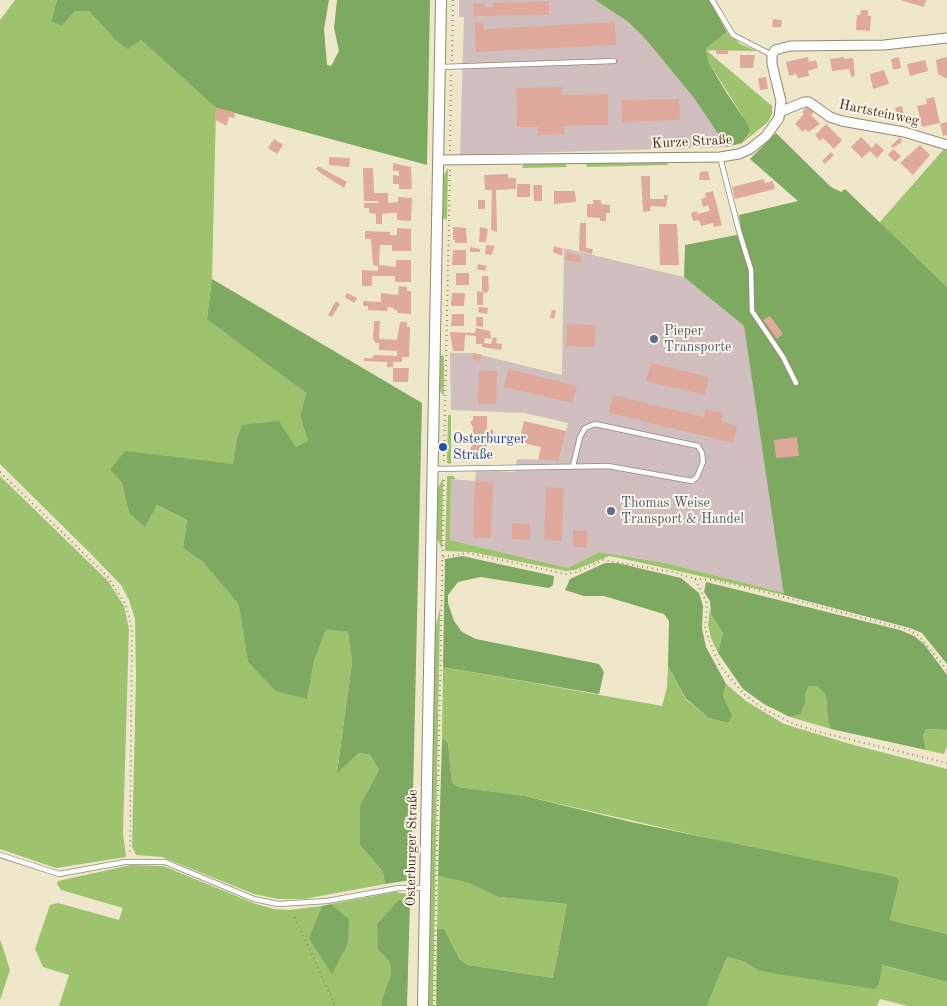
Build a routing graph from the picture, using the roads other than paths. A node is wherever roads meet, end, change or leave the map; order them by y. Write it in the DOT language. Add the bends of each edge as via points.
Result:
graph roads {
  1 [pos="441,0"];
  2 [pos="712,0"];
  3 [pos="947,38"];
  4 [pos="772,55"];
  5 [pos="614,61"];
  6 [pos="440,67"];
  7 [pos="782,111"];
  8 [pos="947,145"];
  9 [pos="720,157"];
  10 [pos="438,160"];
  11 [pos="796,383"];
  12 [pos="573,466"];
  13 [pos="439,470"];
  14 [pos="0,855"];
  15 [pos="425,888"];
  16 [pos="423,1006"];
  1 -- 6 [label="street, Osterburger Straße"];
  2 -- 4 [label="lane" via="733,35"];
  3 -- 4 [label="street" via="884,45 790,46 781,47"];
  4 -- 7 [label="street"];
  5 -- 6 [label="lane"];
  6 -- 10 [label="street, Osterburger Straße"];
  7 -- 8 [label="street, Hartsteinweg" via="809,102 830,117 842,121 904,132"];
  7 -- 9 [label="street, Kurze Straße" via="766,136 750,149"];
  9 -- 10 [label="street, Kurze Straße"];
  9 -- 11 [label="lane" via="751,270 752,311"];
  10 -- 13 [label="street, Osterburger Straße"];
  12 -- 12 [label="lane" via="580,437 585,428 595,424 698,446 703,462 697,477 692,480 629,469"];
  12 -- 13 [label="lane"];
  13 -- 15 [label="street, Osterburger Straße" via="431,556"];
  14 -- 15 [label="lane" via="59,874 131,861 165,862 254,899 278,904 327,901 399,888"];
  15 -- 16 [label="street, Osterburger Straße"];
}
